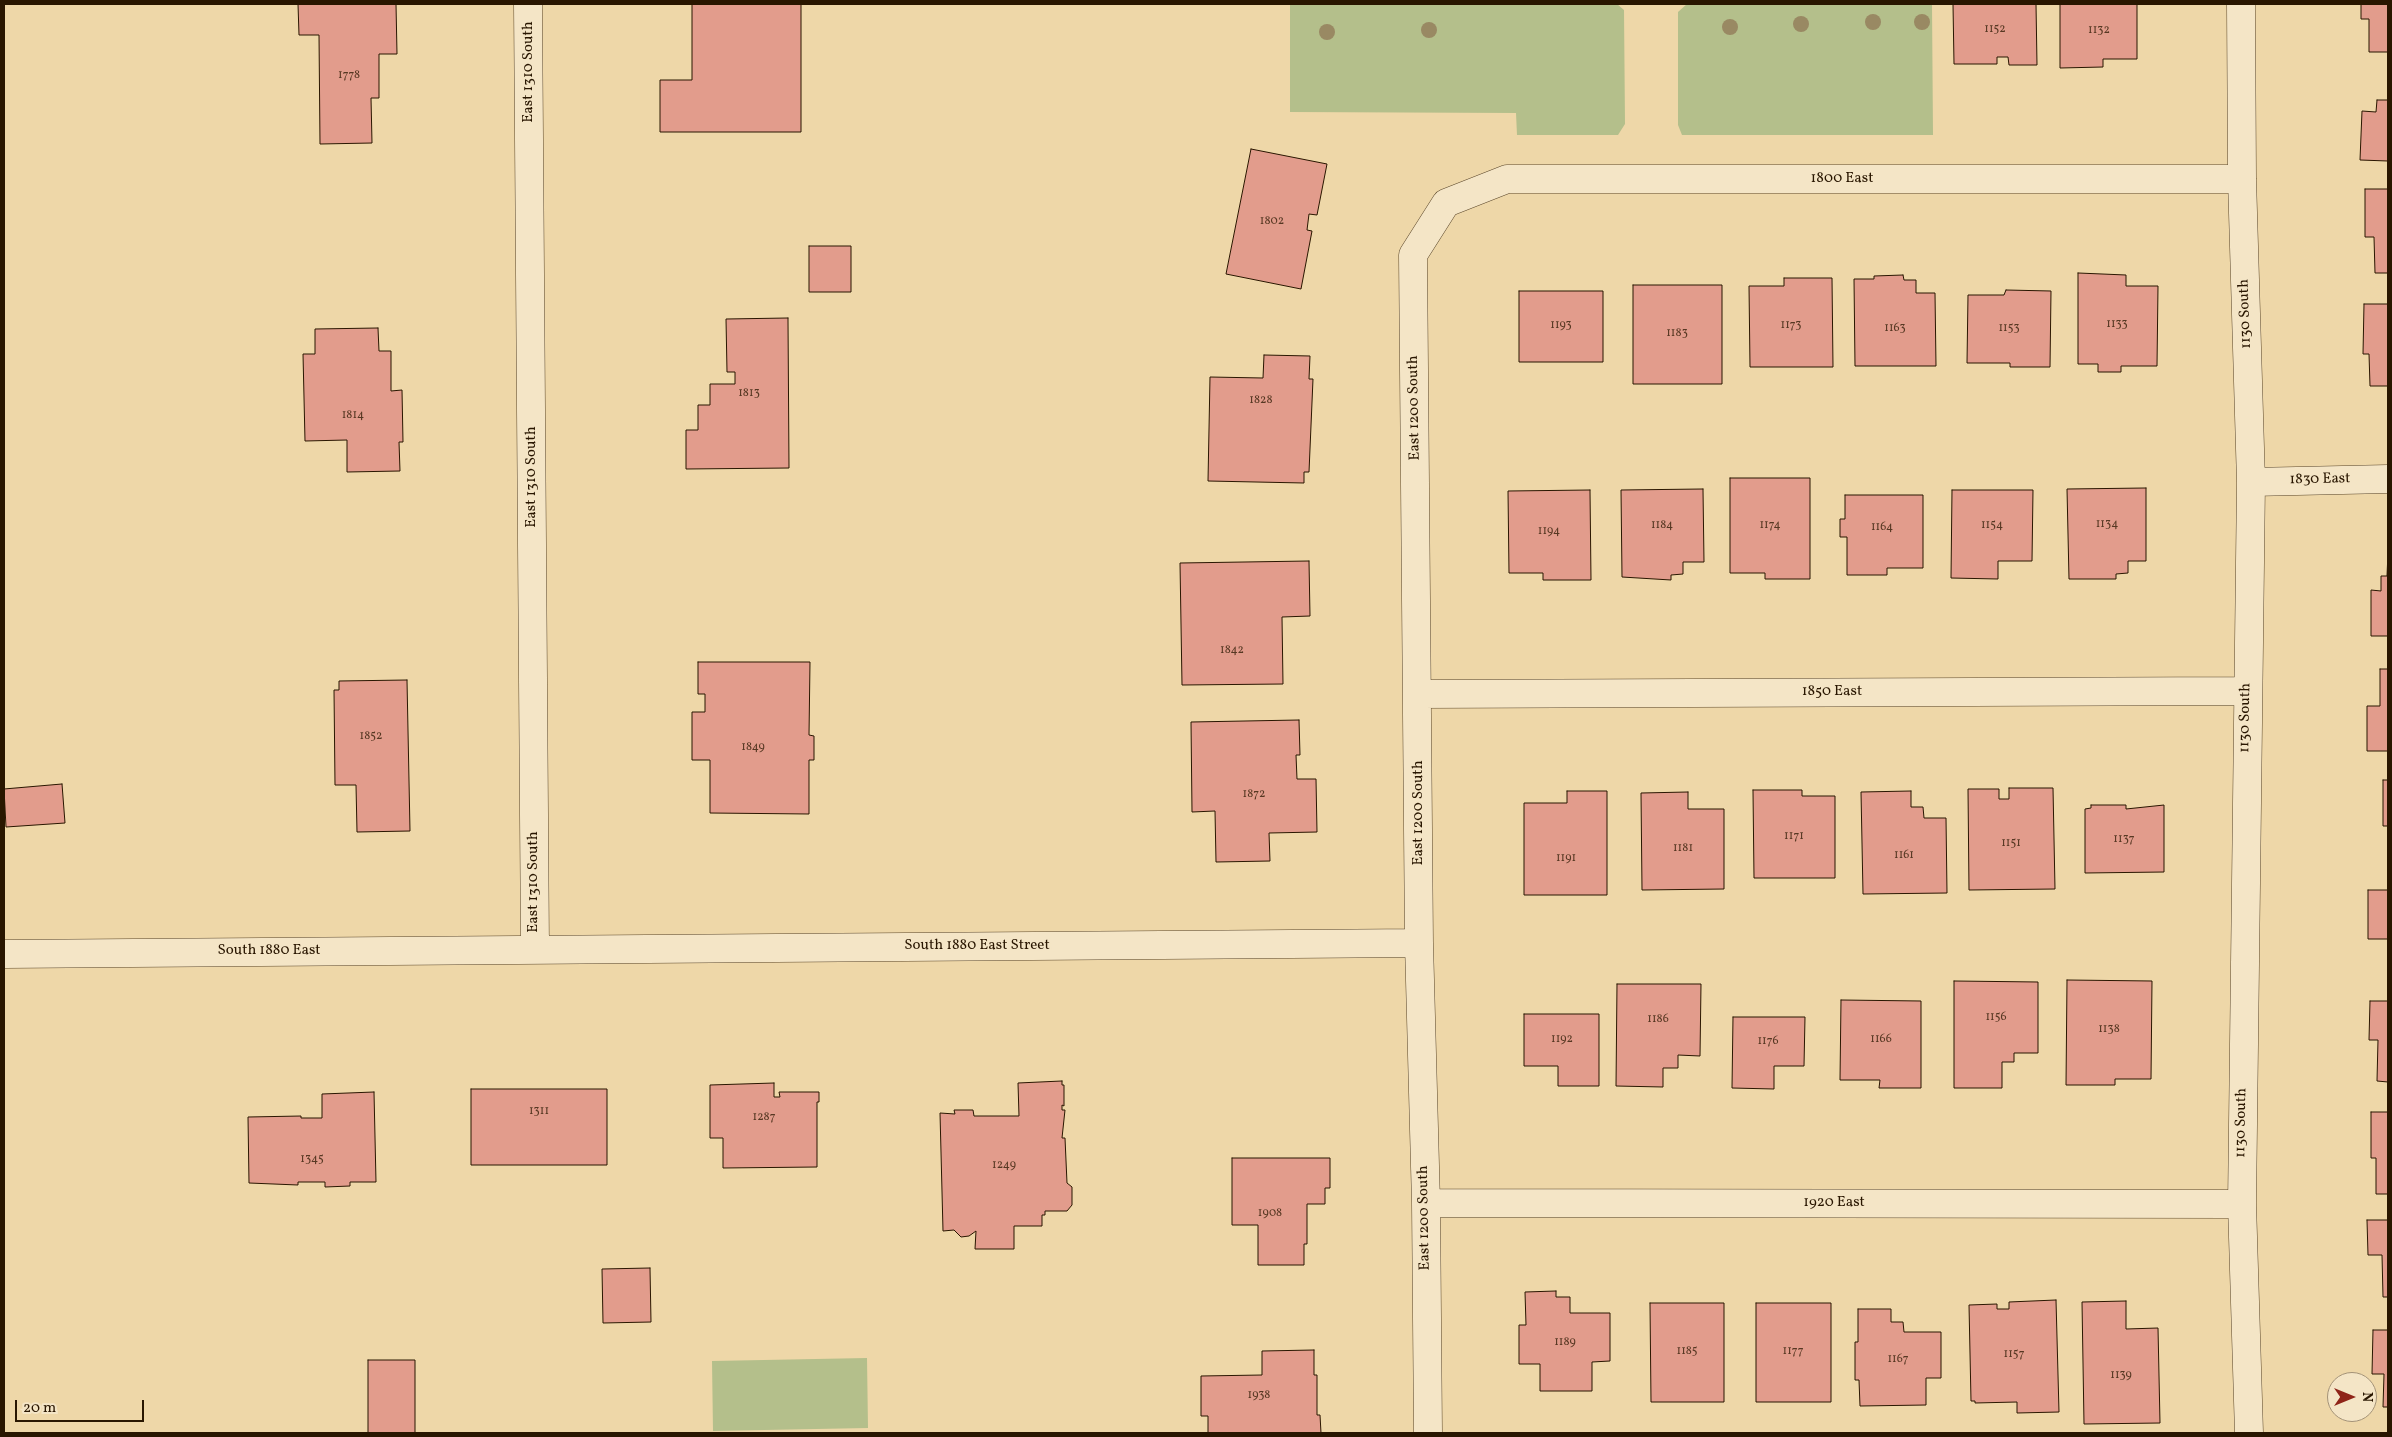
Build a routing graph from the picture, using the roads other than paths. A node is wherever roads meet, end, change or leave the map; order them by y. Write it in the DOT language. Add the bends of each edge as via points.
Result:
graph roads {
  1 [pos="528,4"];
  2 [pos="2241,4"];
  3 [pos="2242,179"];
  4 [pos="1446,203"];
  5 [pos="2388,479"];
  6 [pos="2251,482"];
  7 [pos="2247,691"];
  8 [pos="1418,694"];
  9 [pos="1419,943"];
  10 [pos="535,949"];
  11 [pos="4,954"];
  12 [pos="1426,1202"];
  13 [pos="2242,1204"];
  14 [pos="1428,1433"];
  15 [pos="2249,1433"];
  1 -- 10 [label="street, East 1310 South"];
  2 -- 3 [label="street, 1130 South"];
  3 -- 4 [label="street, 1800 East" via="1507,179"];
  3 -- 6 [label="street, 1130 South"];
  4 -- 8 [label="street, East 1200 South" via="1413,255"];
  5 -- 6 [label="street, 1830 East"];
  6 -- 7 [label="street, 1130 South"];
  7 -- 8 [label="street, 1850 East"];
  7 -- 13 [label="street, 1130 South"];
  8 -- 9 [label="street, East 1200 South"];
  9 -- 10 [label="street, South 1880 East Street"];
  9 -- 12 [label="street, East 1200 South"];
  10 -- 11 [label="street, South 1880 East"];
  12 -- 13 [label="street, 1920 East"];
  12 -- 14 [label="street, East 1200 South"];
  13 -- 15 [label="street, 1130 South"];
}
